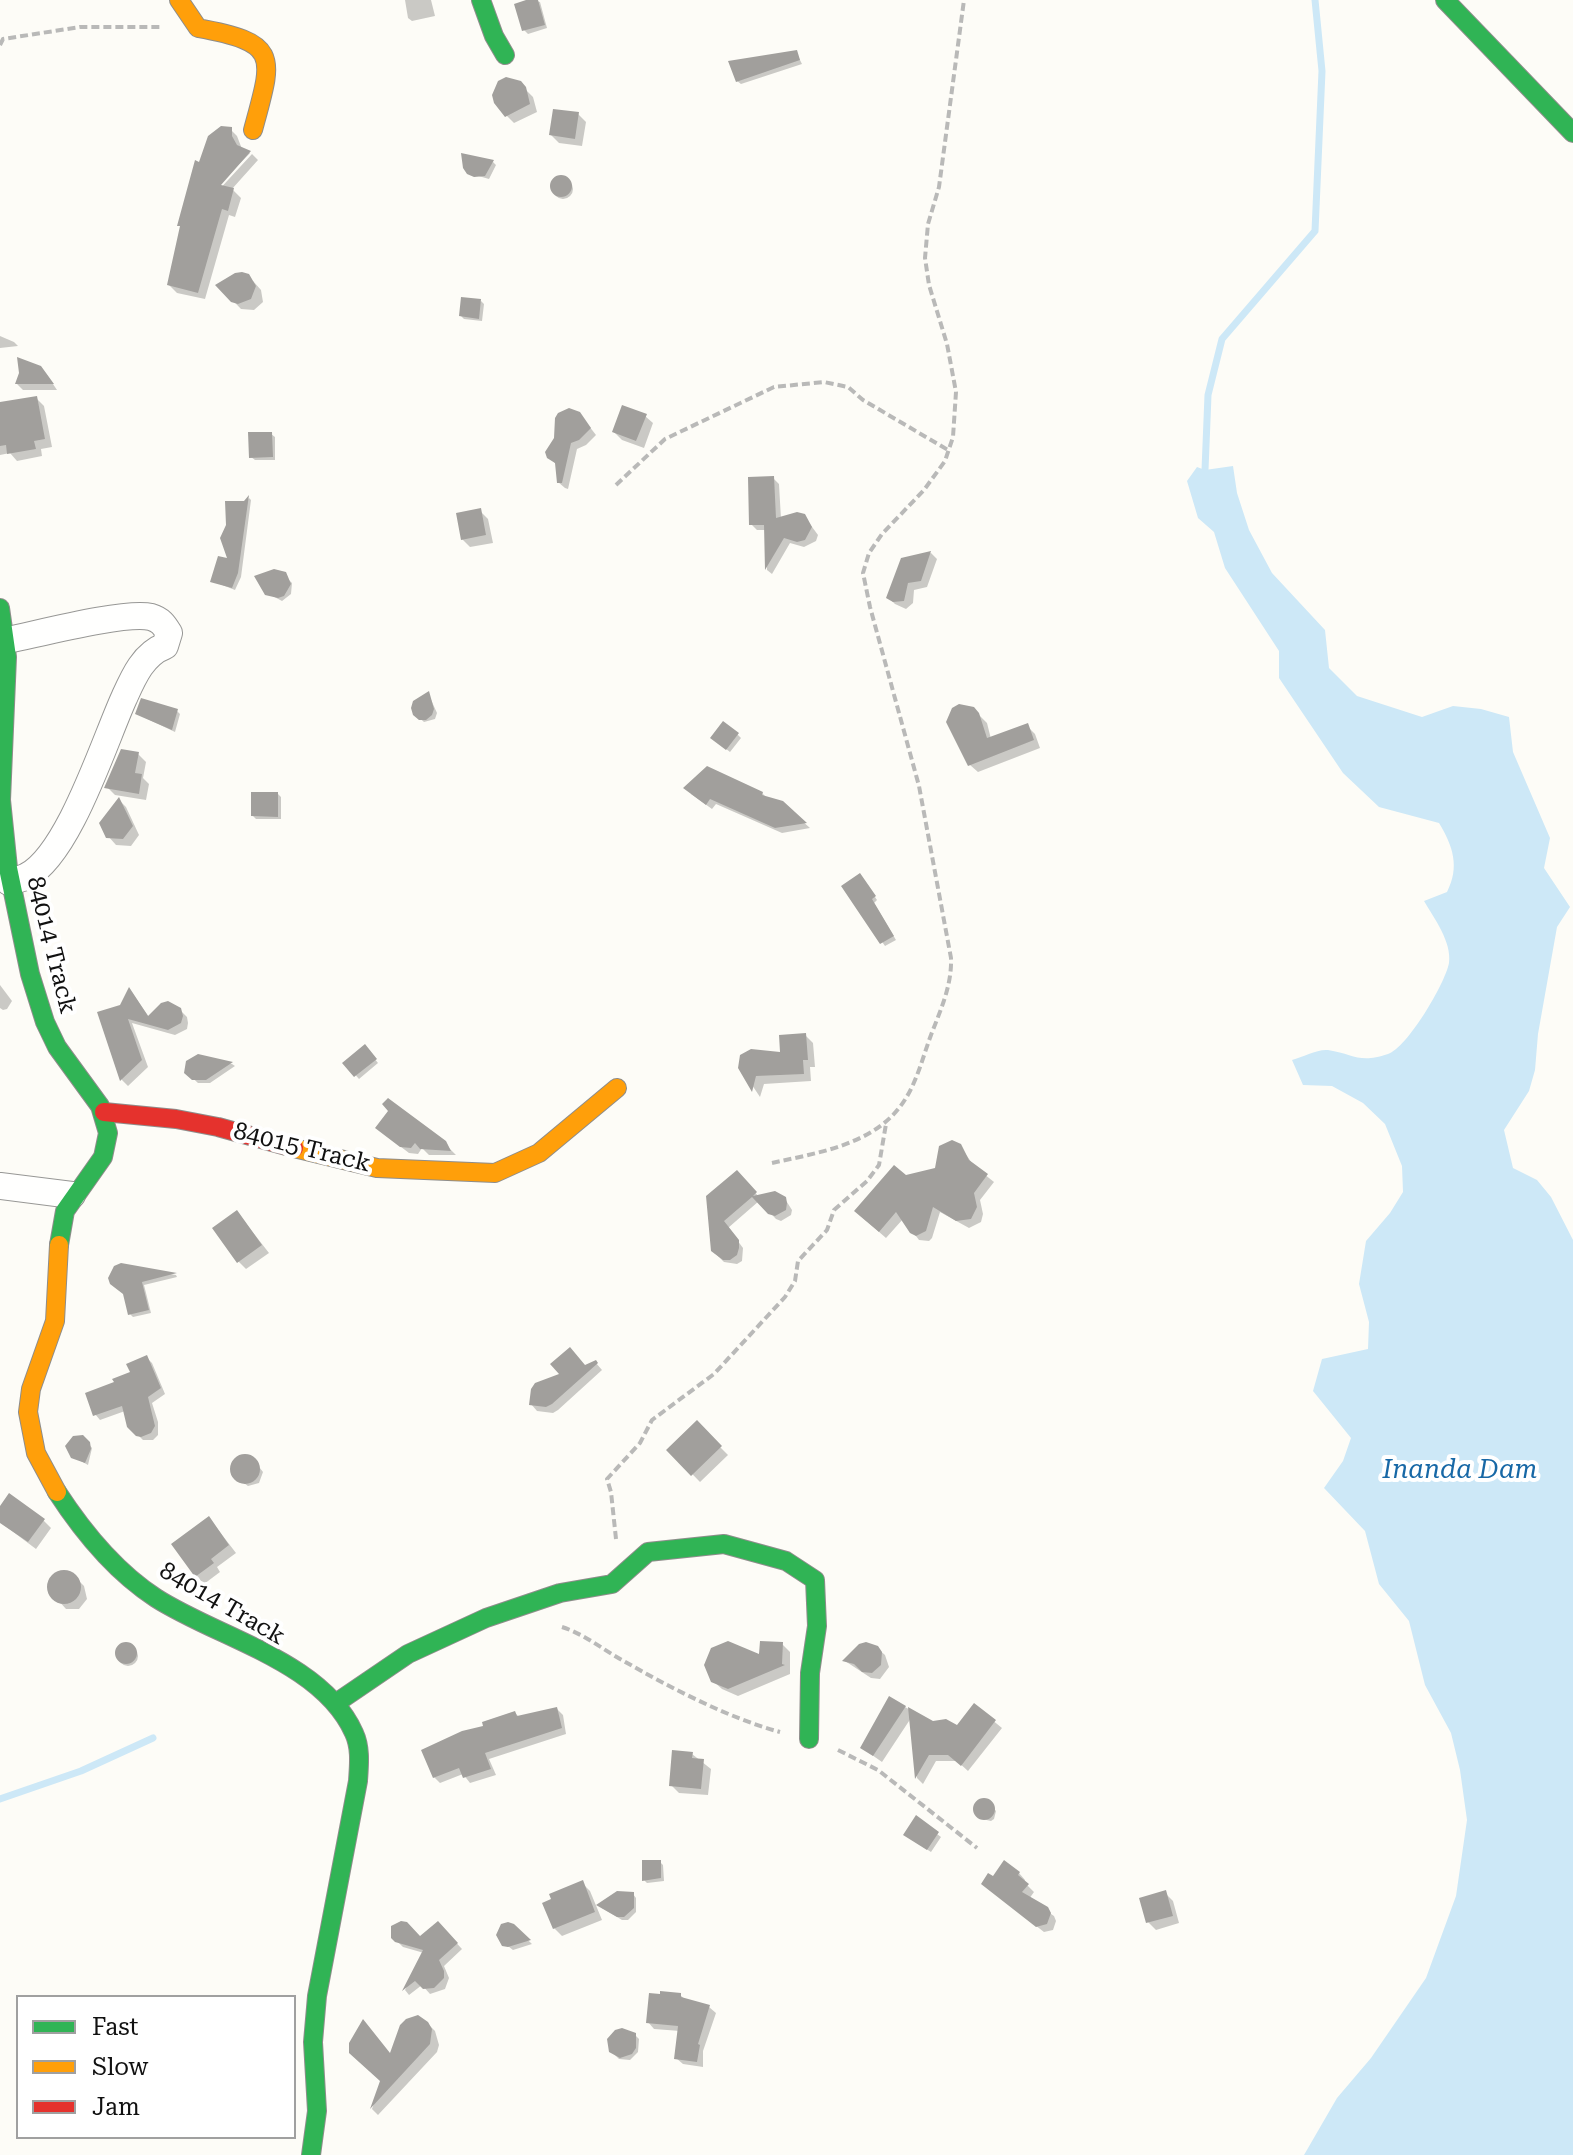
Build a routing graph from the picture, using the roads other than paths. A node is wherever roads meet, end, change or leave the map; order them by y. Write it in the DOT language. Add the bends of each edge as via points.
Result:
graph roads {
  1 [pos="179,0"];
  2 [pos="481,0"];
  3 [pos="1445,0"];
  4 [pos="505,55"];
  5 [pos="253,130"];
  6 [pos="1573,133"];
  7 [pos="0,608"];
  8 [pos="8,640"];
  9 [pos="9,882"];
  10 [pos="617,1088"];
  11 [pos="104,1112"];
  12 [pos="0,1186"];
  13 [pos="72,1195"];
  14 [pos="336,1703"];
  15 [pos="809,1739"];
  16 [pos="311,2155"];
  1 -- 5 [label="street" via="198,28 237,34 262,50 268,72"];
  2 -- 4 [label="street"];
  3 -- 6 [label="street"];
  7 -- 8 [label="street, 84014 Track"];
  8 -- 9 [label="street, 84014 Track" via="1,802"];
  8 -- 9 [label="street" via="127,616 163,622 169,633 165,646 137,670 66,831 28,876"];
  9 -- 11 [label="street, 84014 Track" via="45,1025"];
  10 -- 11 [label="street, 84015 Track" via="539,1153 495,1173 474,1174 377,1168 218,1127"];
  11 -- 13 [label="street, 84014 Track" via="108,1131 103,1158"];
  12 -- 13 [label="street"];
  13 -- 14 [label="street, 84014 Track" via="63,1215 54,1325 29,1399 35,1450 49,1478 97,1545 153,1596 313,1683"];
  14 -- 15 [label="street" via="408,1654 486,1618 560,1593 612,1584 648,1552 724,1544 786,1561 815,1580"];
  14 -- 16 [label="street, 84014 Track" via="359,1752 358,1781 317,1996 317,2111"];
}
